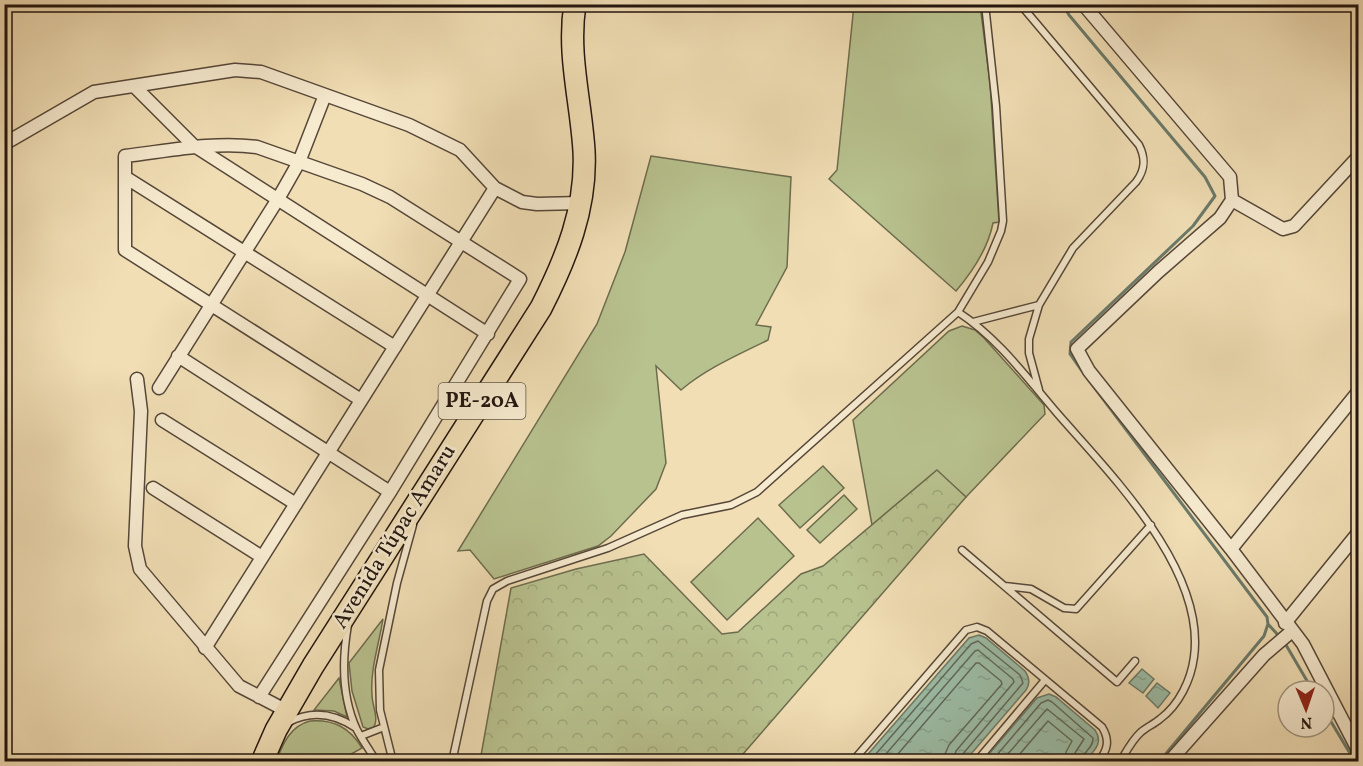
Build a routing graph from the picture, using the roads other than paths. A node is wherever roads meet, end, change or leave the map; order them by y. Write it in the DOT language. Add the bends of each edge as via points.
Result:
graph roads {
  1 [pos="575,4"];
  2 [pos="985,4"];
  3 [pos="1020,4"];
  4 [pos="1083,4"];
  5 [pos="135,87"];
  6 [pos="325,95"];
  7 [pos="4,144"];
  8 [pos="198,148"];
  9 [pos="1359,157"];
  10 [pos="299,162"];
  11 [pos="125,177"];
  12 [pos="495,188"];
  13 [pos="278,199"];
  14 [pos="1232,200"];
  15 [pos="581,203"];
  16 [pos="461,242"];
  17 [pos="244,252"];
  18 [pos="428,295"];
  19 [pos="210,304"];
  20 [pos="1039,305"];
  21 [pos="958,312"];
  22 [pos="973,322"];
  23 [pos="488,334"];
  24 [pos="395,347"];
  25 [pos="177,356"];
  26 [pos="137,379"];
  27 [pos="159,388"];
  28 [pos="1040,392"];
  29 [pos="1359,392"];
  30 [pos="361,400"];
  31 [pos="162,420"];
  32 [pos="328,453"];
  33 [pos="153,488"];
  34 [pos="390,492"];
  35 [pos="420,498"];
  36 [pos="296,504"];
  37 [pos="1151,525"];
  38 [pos="1359,533"];
  39 [pos="1231,549"];
  40 [pos="962,550"];
  41 [pos="262,557"];
  42 [pos="1005,586"];
  43 [pos="356,598"];
  44 [pos="1288,627"];
  45 [pos="205,648"];
  46 [pos="1134,661"];
  47 [pos="1045,680"];
  48 [pos="259,697"];
  49 [pos="287,711"];
  50 [pos="384,727"];
  51 [pos="357,728"];
  52 [pos="276,730"];
  53 [pos="361,736"];
  54 [pos="1359,750"];
  55 [pos="262,762"];
  56 [pos="377,762"];
  57 [pos="393,762"];
  58 [pos="452,762"];
  59 [pos="852,762"];
  60 [pos="976,762"];
  61 [pos="1098,762"];
  62 [pos="1120,762"];
  63 [pos="1169,762"];
  1 -- 15 [label="highway, Avenida Túpac Amaru / PE-20A" via="572,48 584,151"];
  2 -- 21 [label="lane" via="996,106 1002,226 988,262"];
  3 -- 20 [label="lane" via="1139,146 1145,165 1136,182 1073,248"];
  4 -- 14 [label="street" via="1230,177"];
  5 -- 6 [label="street" via="235,70 261,72"];
  5 -- 7 [label="street" via="94,92"];
  5 -- 8 [label="street"];
  6 -- 10 [label="street"];
  6 -- 12 [label="street" via="409,125 460,150"];
  8 -- 10 [label="street" via="257,147"];
  8 -- 11 [label="street" via="125,156"];
  8 -- 13 [label="street"];
  9 -- 14 [label="street" via="1294,226 1283,229"];
  10 -- 13 [label="street"];
  10 -- 16 [label="street" via="390,197"];
  11 -- 17 [label="street"];
  11 -- 19 [label="street" via="125,250"];
  12 -- 15 [label="street" via="522,202"];
  12 -- 16 [label="street"];
  13 -- 17 [label="street"];
  13 -- 18 [label="street"];
  14 -- 39 [label="street" via="1220,218 1077,349 1089,371"];
  15 -- 35 [label="highway, Avenida Túpac Amaru / PE-20A" via="560,272 541,308"];
  16 -- 18 [label="street"];
  16 -- 23 [label="street" via="520,279"];
  17 -- 19 [label="street"];
  17 -- 24 [label="street"];
  18 -- 23 [label="street"];
  18 -- 24 [label="street"];
  19 -- 25 [label="street"];
  19 -- 30 [label="street"];
  20 -- 22 [label="lane"];
  20 -- 28 [label="lane" via="1029,353"];
  21 -- 22 [label="lane"];
  21 -- 58 [label="lane" via="745,500 682,515 608,548 493,589 487,601"];
  22 -- 28 [label="lane"];
  23 -- 34 [label="street"];
  24 -- 30 [label="street"];
  25 -- 27 [label="street"];
  25 -- 32 [label="street"];
  26 -- 45 [label="street" via="141,411 135,546 140,569"];
  28 -- 37 [label="lane"];
  29 -- 39 [label="street"];
  30 -- 32 [label="street"];
  31 -- 36 [label="street"];
  32 -- 34 [label="street"];
  32 -- 36 [label="street"];
  33 -- 41 [label="street"];
  34 -- 48 [label="street"];
  35 -- 43 [label="highway, Avenida Túpac Amaru / PE-20A"];
  35 -- 50 [label="lane" via="379,670 378,697"];
  36 -- 41 [label="street"];
  37 -- 42 [label="lane" via="1076,609 1064,608 1031,589"];
  37 -- 62 [label="lane" via="1186,593 1195,656 1180,697 1162,718 1142,731"];
  38 -- 44 [label="street"];
  39 -- 44 [label="street"];
  40 -- 42 [label="lane"];
  41 -- 45 [label="street"];
  42 -- 46 [label="lane" via="1117,682"];
  43 -- 49 [label="highway, Avenida Túpac Amaru / PE-20A"];
  43 -- 51 [label="lane" via="344,658 346,689"];
  44 -- 54 [label="street" via="1303,644"];
  44 -- 63 [label="street"];
  45 -- 48 [label="street" via="239,686"];
  47 -- 59 [label="lane" via="987,631 966,630"];
  47 -- 60 [label="lane"];
  47 -- 61 [label="lane" via="1102,728 1108,741"];
  48 -- 49 [label="street"];
  49 -- 52 [label="highway, Avenida Túpac Amaru / PE-20A"];
  50 -- 53 [label="lane"];
  50 -- 57 [label="lane"];
  51 -- 52 [label="lane" via="336,717 314,715 292,720"];
  51 -- 53 [label="lane"];
  52 -- 55 [label="highway, Avenida Túpac Amaru / PE-20A"];
  53 -- 56 [label="lane"];
}
